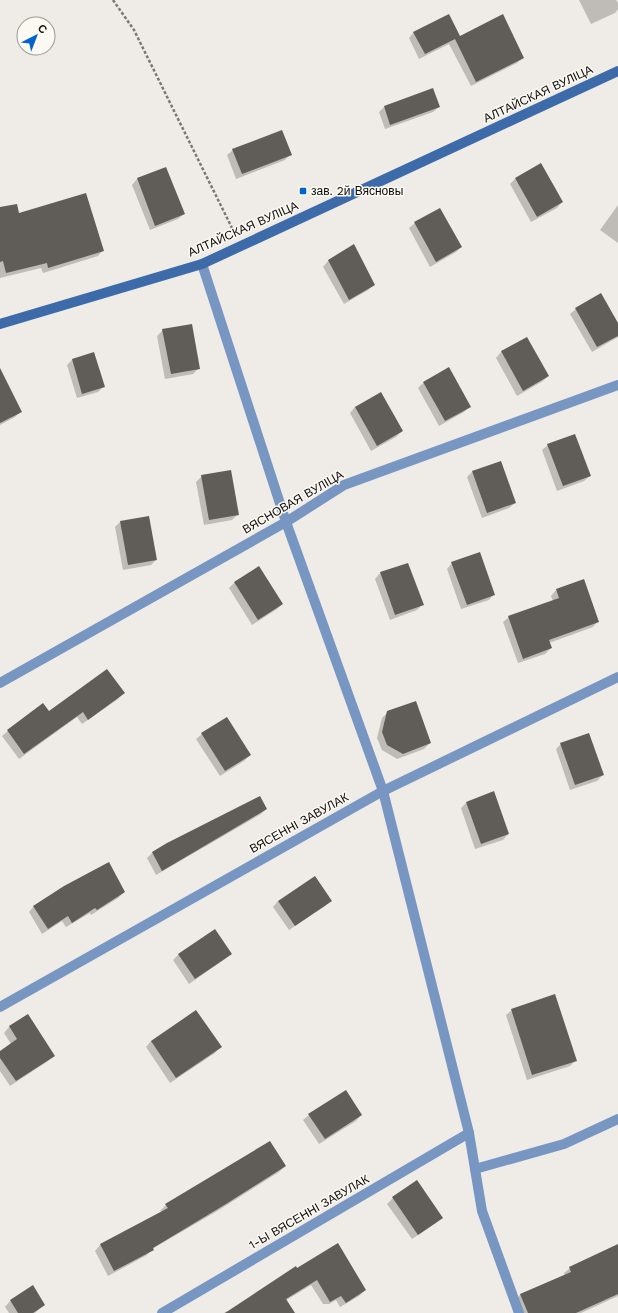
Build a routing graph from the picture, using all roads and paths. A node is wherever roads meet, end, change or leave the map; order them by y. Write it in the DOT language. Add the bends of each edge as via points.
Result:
graph roads {
  1 [pos="113,0"];
  2 [pos="618,71"];
  3 [pos="240,245"];
  4 [pos="202,264"];
  5 [pos="0,324"];
  6 [pos="618,385"];
  7 [pos="286,522"];
  8 [pos="618,677"];
  9 [pos="0,683"];
  10 [pos="383,791"];
  11 [pos="0,1007"];
  12 [pos="618,1120"];
  13 [pos="469,1133"];
  14 [pos="475,1169"];
  15 [pos="162,1313"];
  16 [pos="519,1313"];
  1 -- 3 [label="path" via="134,30"];
  2 -- 3 [label="main road, АЛТАЙСКАЯ ВУЛІЦА"];
  3 -- 4 [label="main road, АЛТАЙСКАЯ ВУЛІЦА"];
  4 -- 5 [label="main road, АЛТАЙСКАЯ ВУЛІЦА"];
  4 -- 7 [label="street"];
  6 -- 7 [label="street, ВЯСНОВАЯ ВУЛІЦА" via="344,485"];
  7 -- 9 [label="street, ВЯСНОВАЯ ВУЛІЦА"];
  7 -- 10 [label="street"];
  8 -- 10 [label="street, ВЯСЕННІ ЗАВУЛАК"];
  10 -- 11 [label="street, ВЯСЕННІ ЗАВУЛАК"];
  10 -- 13 [label="street"];
  12 -- 14 [label="street" via="564,1144"];
  13 -- 14 [label="street"];
  13 -- 15 [label="street, 1-Ы ВЯСЕННІ ЗАВУЛАК"];
  14 -- 16 [label="street" via="482,1211"];
}
